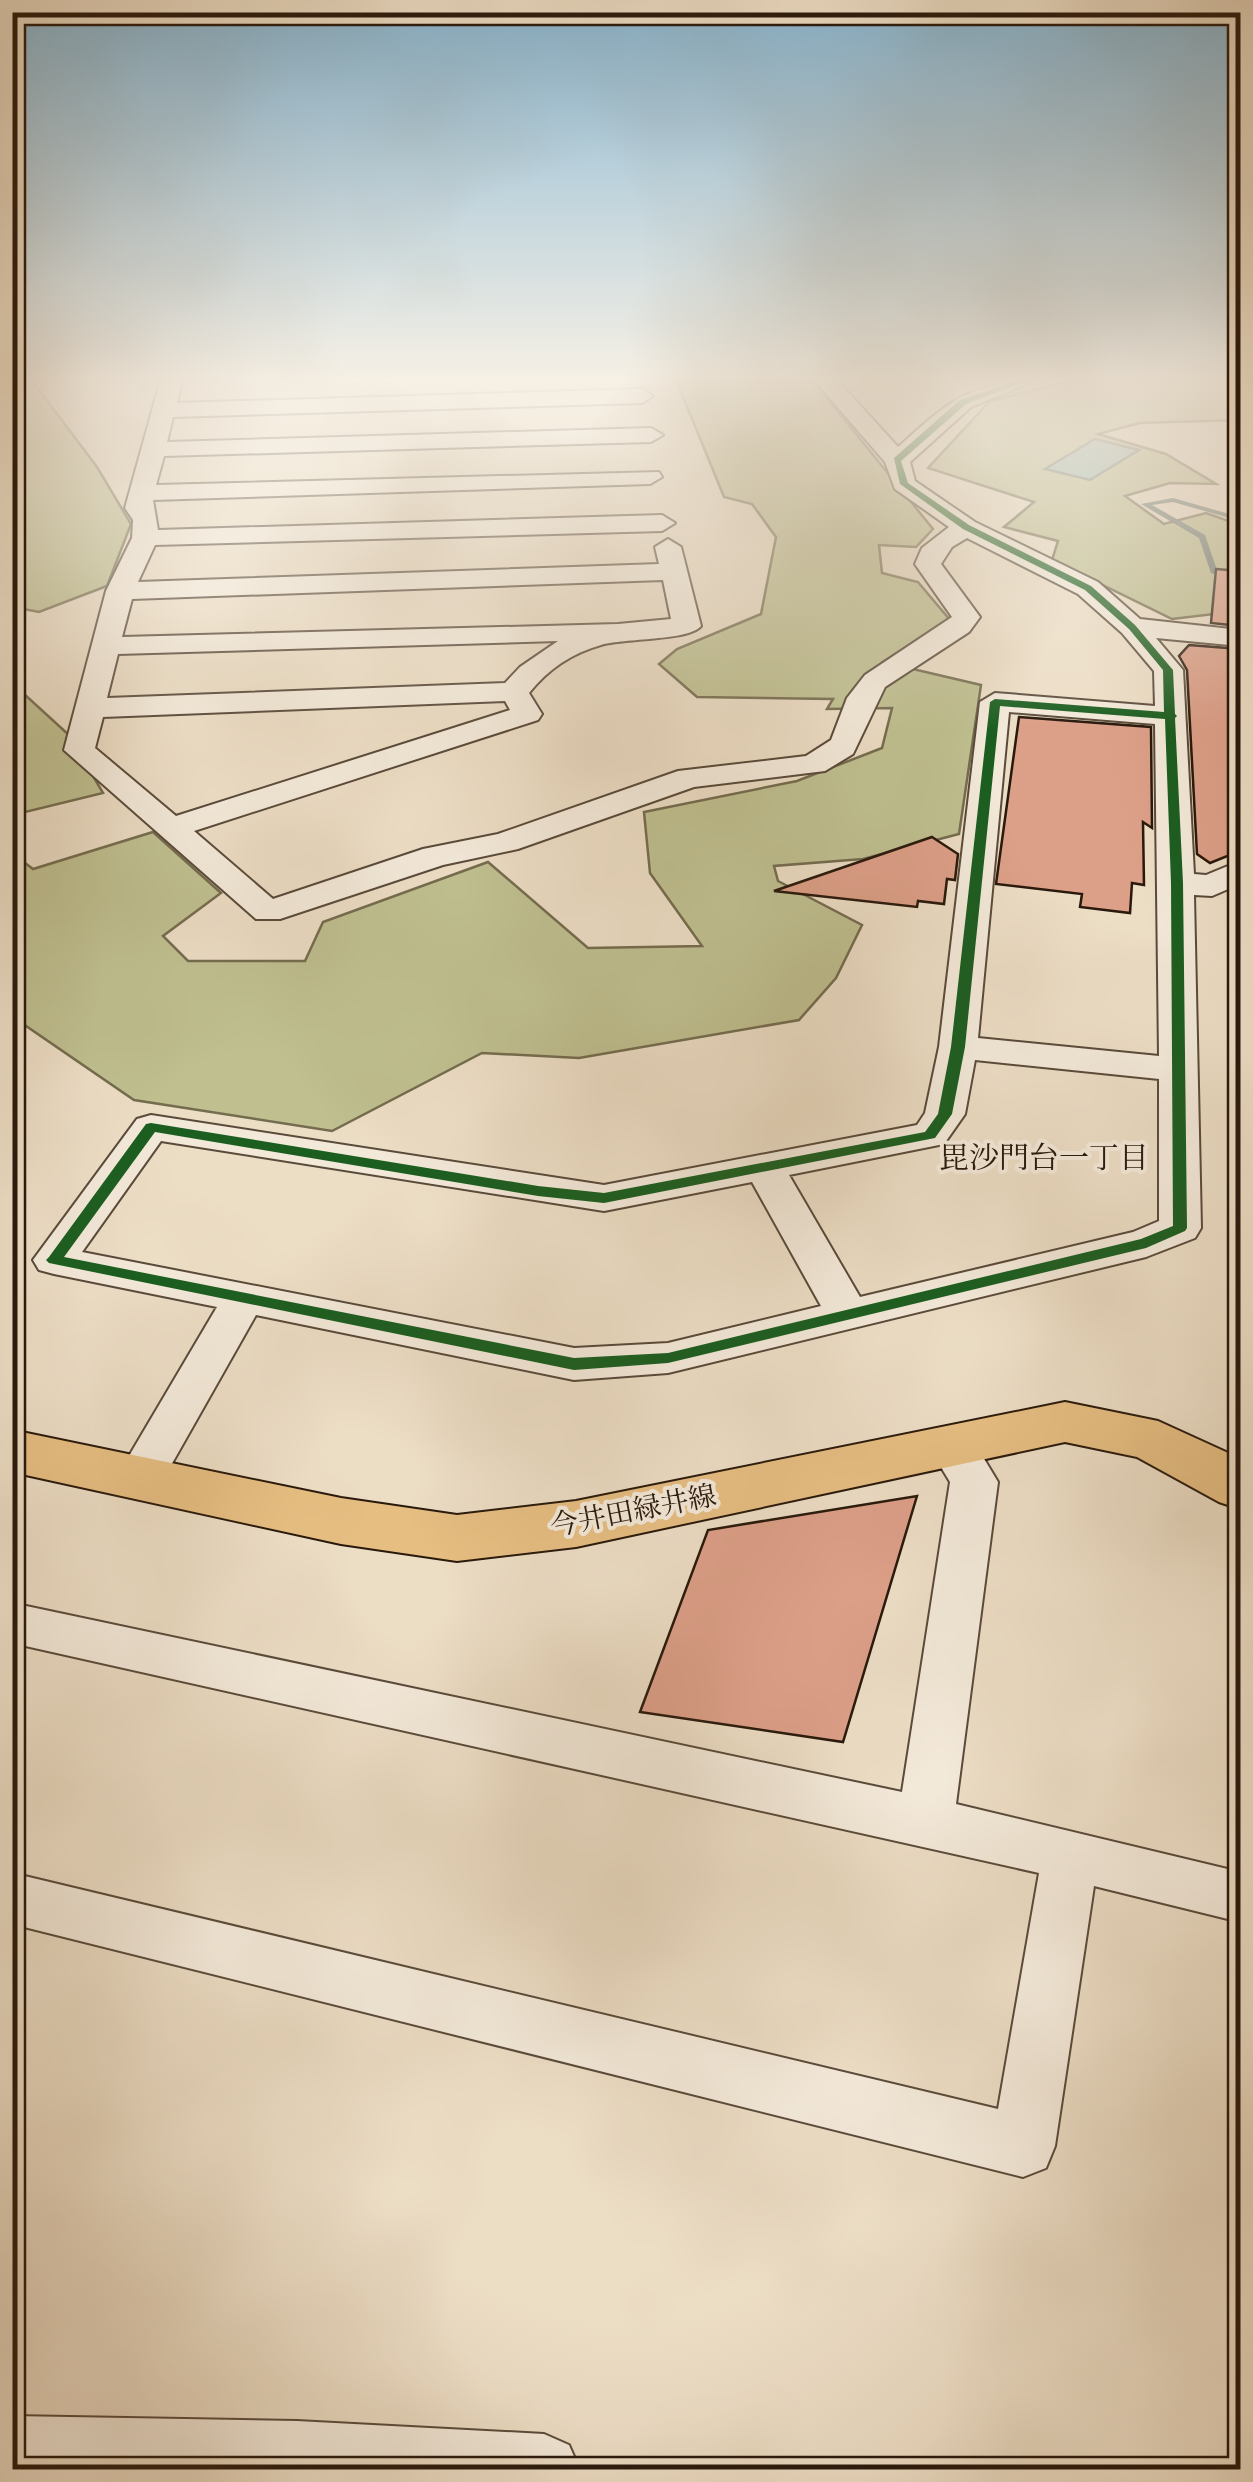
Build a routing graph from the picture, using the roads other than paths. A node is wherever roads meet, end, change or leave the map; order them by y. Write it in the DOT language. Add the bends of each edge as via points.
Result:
graph roads {
  1 [pos="141,498"];
  2 [pos="655,498"];
  3 [pos="924,498"];
  4 [pos="662,523"];
  5 [pos="966,527"];
  6 [pos="145,538"];
  7 [pos="673,572"];
  8 [pos="120,590"];
  9 [pos="1132,627"];
  10 [pos="611,631"];
  11 [pos="1240,638"];
  12 [pos="108,646"];
  13 [pos="514,692"];
  14 [pos="93,708"];
  15 [pos="1172,716"];
  16 [pos="171,828"];
  17 [pos="1240,872"];
  18 [pos="1177,883"];
  19 [pos="958,1047"];
  20 [pos="1177,1070"];
  21 [pos="764,1167"];
  22 [pos="245,1296"];
  23 [pos="848,1315"];
  24 [pos="950,1444"];
  25 [pos="12,1452"];
  26 [pos="140,1478"];
  27 [pos="1240,1487"];
  28 [pos="12,1623"];
  29 [pos="926,1821"];
  30 [pos="1070,1858"];
  31 [pos="12,1898"];
  32 [pos="1240,1898"];
  33 [pos="12,2452"];
  34 [pos="544,2470"];
  1 -- 6 [label="street"];
  2 -- 4 [label="street"];
  3 -- 5 [label="street"];
  4 -- 6 [label="street"];
  4 -- 7 [label="street"];
  5 -- 9 [label="street" via="1088,588"];
  5 -- 16 [label="street" via="942,540 928,566 930,578 966,617 875,681 862,698 852,734 814,764 689,778 506,842 434,856 268,912"];
  6 -- 8 [label="street"];
  7 -- 8 [label="street"];
  7 -- 10 [label="street" via="686,626"];
  8 -- 12 [label="street"];
  9 -- 11 [label="street"];
  9 -- 15 [label="street" via="1168,670"];
  10 -- 12 [label="street"];
  10 -- 13 [label="street" via="546,659"];
  12 -- 14 [label="street"];
  13 -- 14 [label="street"];
  13 -- 16 [label="street" via="527,714"];
  14 -- 16 [label="street" via="80,750"];
  15 -- 18 [label="street"];
  15 -- 19 [label="street" via="995,702"];
  17 -- 18 [label="street" via="1212,886"];
  18 -- 20 [label="street"];
  19 -- 20 [label="street"];
  19 -- 21 [label="street" via="945,1114 930,1135"];
  20 -- 23 [label="street" via="1180,1228 1146,1243"];
  21 -- 22 [label="street" via="604,1198 151,1128 54,1260"];
  21 -- 23 [label="street"];
  22 -- 23 [label="street" via="574,1364 668,1358"];
  22 -- 26 [label="street"];
  24 -- 26 [label="main road, 今井田緑井線" via="576,1524 457,1538 342,1522"];
  24 -- 27 [label="main road, 今井田緑井線" via="1065,1422 1128,1430 1182,1450"];
  24 -- 29 [label="street" via="974,1482"];
  25 -- 26 [label="main road, 今井田緑井線"];
  28 -- 29 [label="street"];
  29 -- 30 [label="street"];
  30 -- 31 [label="street" via="1022,2146"];
  30 -- 32 [label="street"];
  33 -- 34 [label="street"];
}
